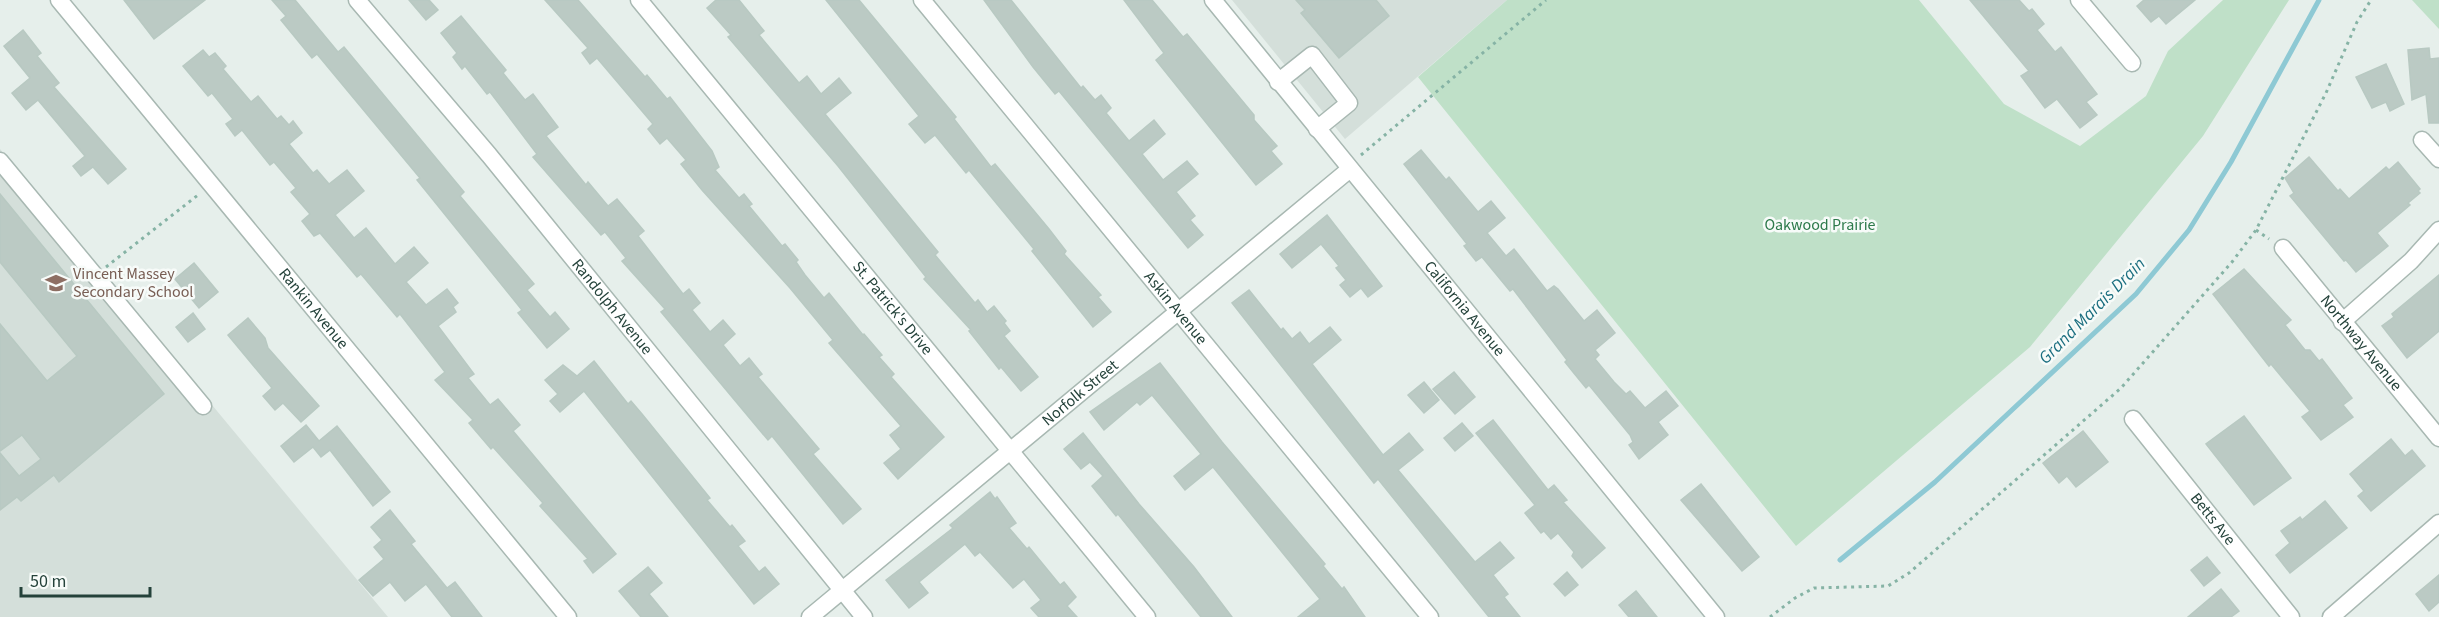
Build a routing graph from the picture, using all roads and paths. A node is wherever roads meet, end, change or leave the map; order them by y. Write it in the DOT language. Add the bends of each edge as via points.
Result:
graph roads {
  1 [pos="59,0"];
  2 [pos="357,0"];
  3 [pos="639,0"];
  4 [pos="922,0"];
  5 [pos="1213,0"];
  6 [pos="1546,0"];
  7 [pos="2079,0"];
  8 [pos="2371,0"];
  9 [pos="2132,63"];
  10 [pos="1278,82"];
  11 [pos="1317,129"];
  12 [pos="2422,140"];
  13 [pos="1366,149"];
  14 [pos="2439,159"];
  15 [pos="0,161"];
  16 [pos="1350,169"];
  17 [pos="200,194"];
  18 [pos="2439,230"];
  19 [pos="2283,248"];
  20 [pos="101,271"];
  21 [pos="1178,312"];
  22 [pos="2342,322"];
  23 [pos="203,406"];
  24 [pos="2133,419"];
  25 [pos="2439,438"];
  26 [pos="1010,451"];
  27 [pos="2439,523"];
  28 [pos="842,591"];
  29 [pos="568,617"];
  30 [pos="810,617"];
  31 [pos="864,617"];
  32 [pos="1147,617"];
  33 [pos="1430,617"];
  34 [pos="1716,617"];
  35 [pos="1770,617"];
  36 [pos="2291,617"];
  37 [pos="2331,617"];
  1 -- 29 [label="street, Rankin Avenue"];
  2 -- 28 [label="street, Randolph Avenue" via="489,155"];
  3 -- 26 [label="street, St. Patrick's Drive"];
  4 -- 21 [label="street, Askin Avenue"];
  5 -- 10 [label="street, California Avenue"];
  6 -- 13 [label="path"];
  7 -- 9 [label="street"];
  8 -- 35 [label="path" via="2256,230 2121,388 1909,573 1888,586 1814,588"];
  10 -- 11 [label="street, California Avenue"];
  10 -- 11 [label="street" via="1312,55 1349,103"];
  11 -- 16 [label="street, California Avenue"];
  12 -- 14 [label="street"];
  15 -- 23 [label="street"];
  16 -- 21 [label="street, Norfolk Street"];
  16 -- 34 [label="street, California Avenue"];
  17 -- 20 [label="path"];
  18 -- 22 [label="street" via="2411,261"];
  19 -- 22 [label="street, Northway Avenue"];
  21 -- 26 [label="street, Norfolk Street"];
  21 -- 33 [label="street, Askin Avenue"];
  22 -- 25 [label="street, Northway Avenue"];
  24 -- 36 [label="street, Betts Ave"];
  26 -- 28 [label="street, Norfolk Street"];
  26 -- 32 [label="street, St. Patrick's Drive"];
  27 -- 37 [label="street"];
  28 -- 30 [label="street, Norfolk Street"];
  28 -- 31 [label="street, Randolph Avenue"];
}
